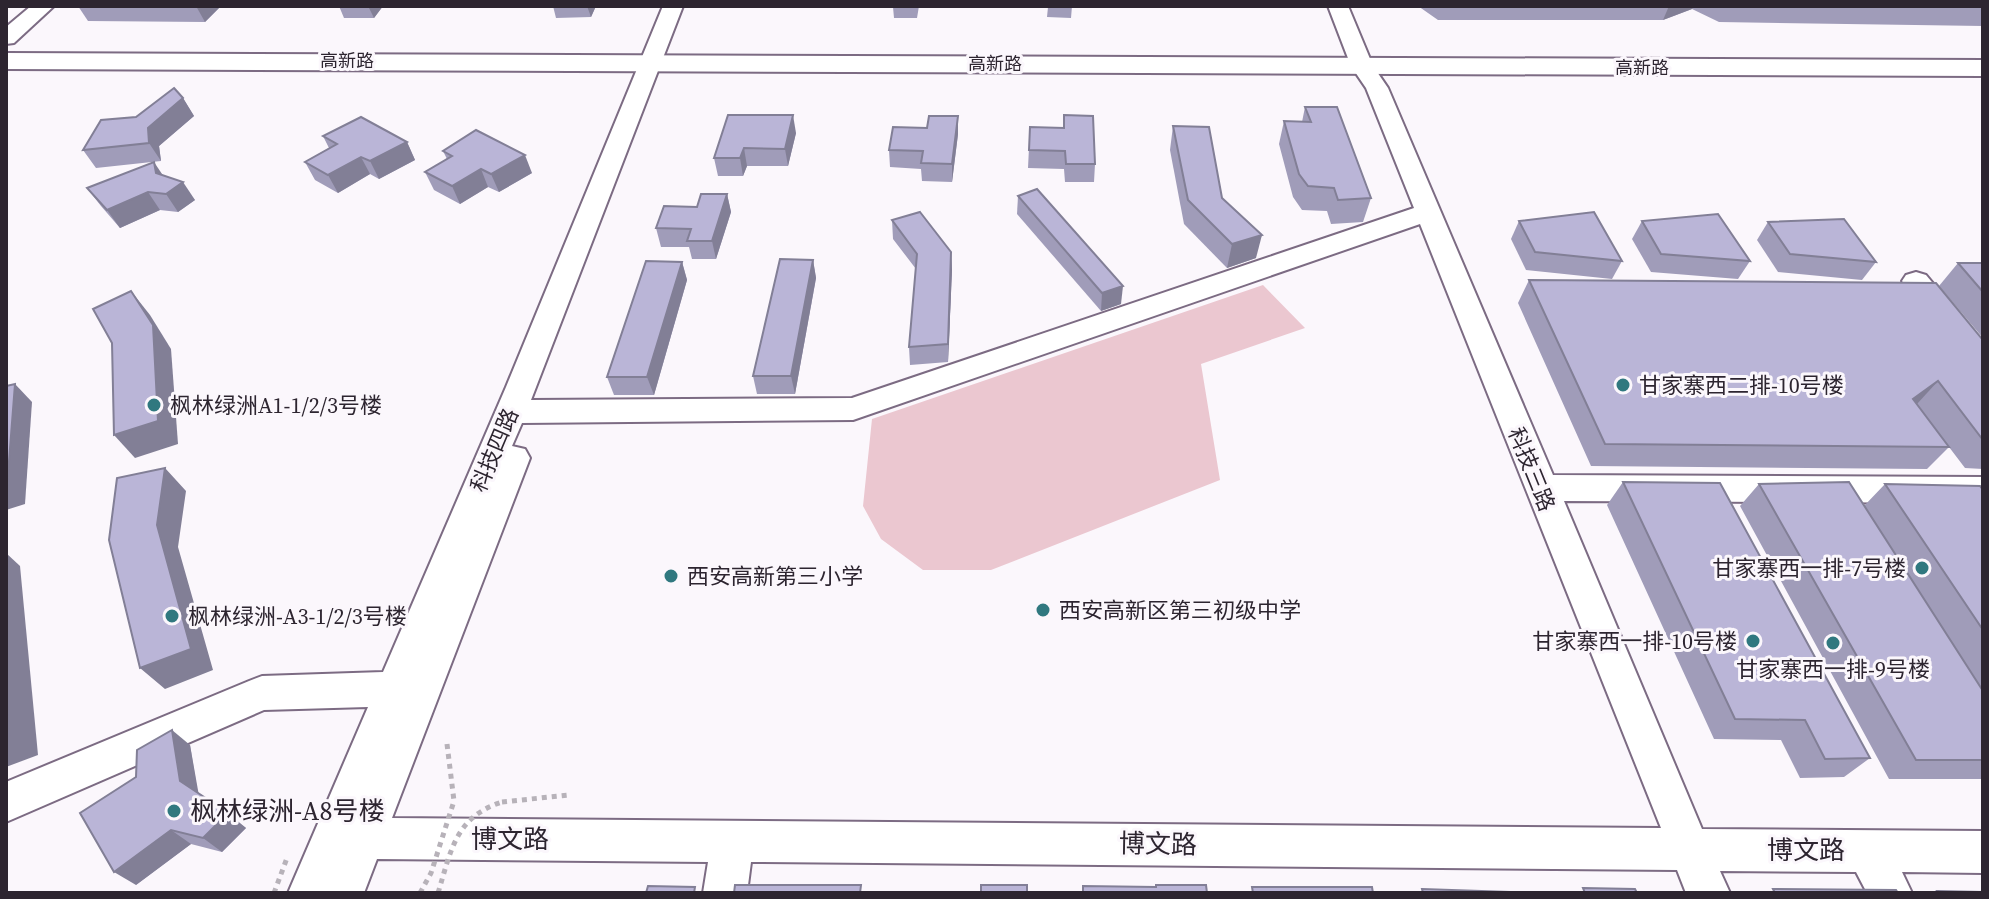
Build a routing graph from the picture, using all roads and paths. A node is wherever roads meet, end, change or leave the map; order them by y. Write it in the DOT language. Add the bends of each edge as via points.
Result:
graph roads {
  1 [pos="44,6"];
  2 [pos="673,6"];
  3 [pos="686,6"];
  4 [pos="1338,6"];
  5 [pos="1350,6"];
  6 [pos="6,38"];
  7 [pos="6,61"];
  8 [pos="1983,68"];
  9 [pos="652,74"];
  10 [pos="1371,74"];
  11 [pos="6,83"];
  12 [pos="1983,91"];
  13 [pos="1426,213"];
  14 [pos="1916,281"];
  15 [pos="1983,363"];
  16 [pos="522,412"];
  17 [pos="1540,488"];
  18 [pos="1983,490"];
  19 [pos="394,689"];
  20 [pos="447,744"];
  21 [pos="569,795"];
  22 [pos="6,802"];
  23 [pos="348,838"];
  24 [pos="733,840"];
  25 [pos="1689,849"];
  26 [pos="1868,851"];
  27 [pos="1983,852"];
  28 [pos="287,858"];
  29 [pos="274,893"];
  30 [pos="310,893"];
  31 [pos="342,893"];
  32 [pos="420,893"];
  33 [pos="438,893"];
  34 [pos="725,893"];
  35 [pos="1708,893"];
  36 [pos="1890,893"];
  1 -- 6 [label="street"];
  2 -- 9 [label="street, 科技四路"];
  3 -- 9 [label="street, 科技四路"];
  4 -- 10 [label="street, 科技三路"];
  5 -- 10 [label="street, 科技三路"];
  7 -- 9 [label="main road, 高新路"];
  8 -- 10 [label="main road, 高新路"];
  9 -- 10 [label="main road, 高新路"];
  9 -- 11 [label="main road, 高新路"];
  9 -- 16 [label="street, 科技四路"];
  10 -- 12 [label="main road, 高新路"];
  10 -- 13 [label="street, 科技三路"];
  13 -- 16 [label="street" via="853,409"];
  13 -- 17 [label="street, 科技三路"];
  14 -- 15 [label="street"];
  16 -- 19 [label="street, 科技四路"];
  16 -- 23 [label="street, 科技四路"];
  17 -- 18 [label="street"];
  17 -- 25 [label="street, 科技三路"];
  19 -- 22 [label="street" via="262,693"];
  19 -- 23 [label="street, 科技四路"];
  20 -- 32 [label="path, bridge" via="454,801"];
  21 -- 33 [label="path, bridge" via="489,805 468,817 459,827"];
  23 -- 24 [label="street, 博文路"];
  23 -- 30 [label="street, 科技四路"];
  23 -- 31 [label="street, 科技四路"];
  24 -- 25 [label="street, 博文路"];
  24 -- 34 [label="street"];
  25 -- 26 [label="street, 博文路"];
  25 -- 35 [label="street, 科技三路"];
  26 -- 27 [label="street, 博文路"];
  26 -- 36 [label="street"];
  28 -- 29 [label="path"];
}
